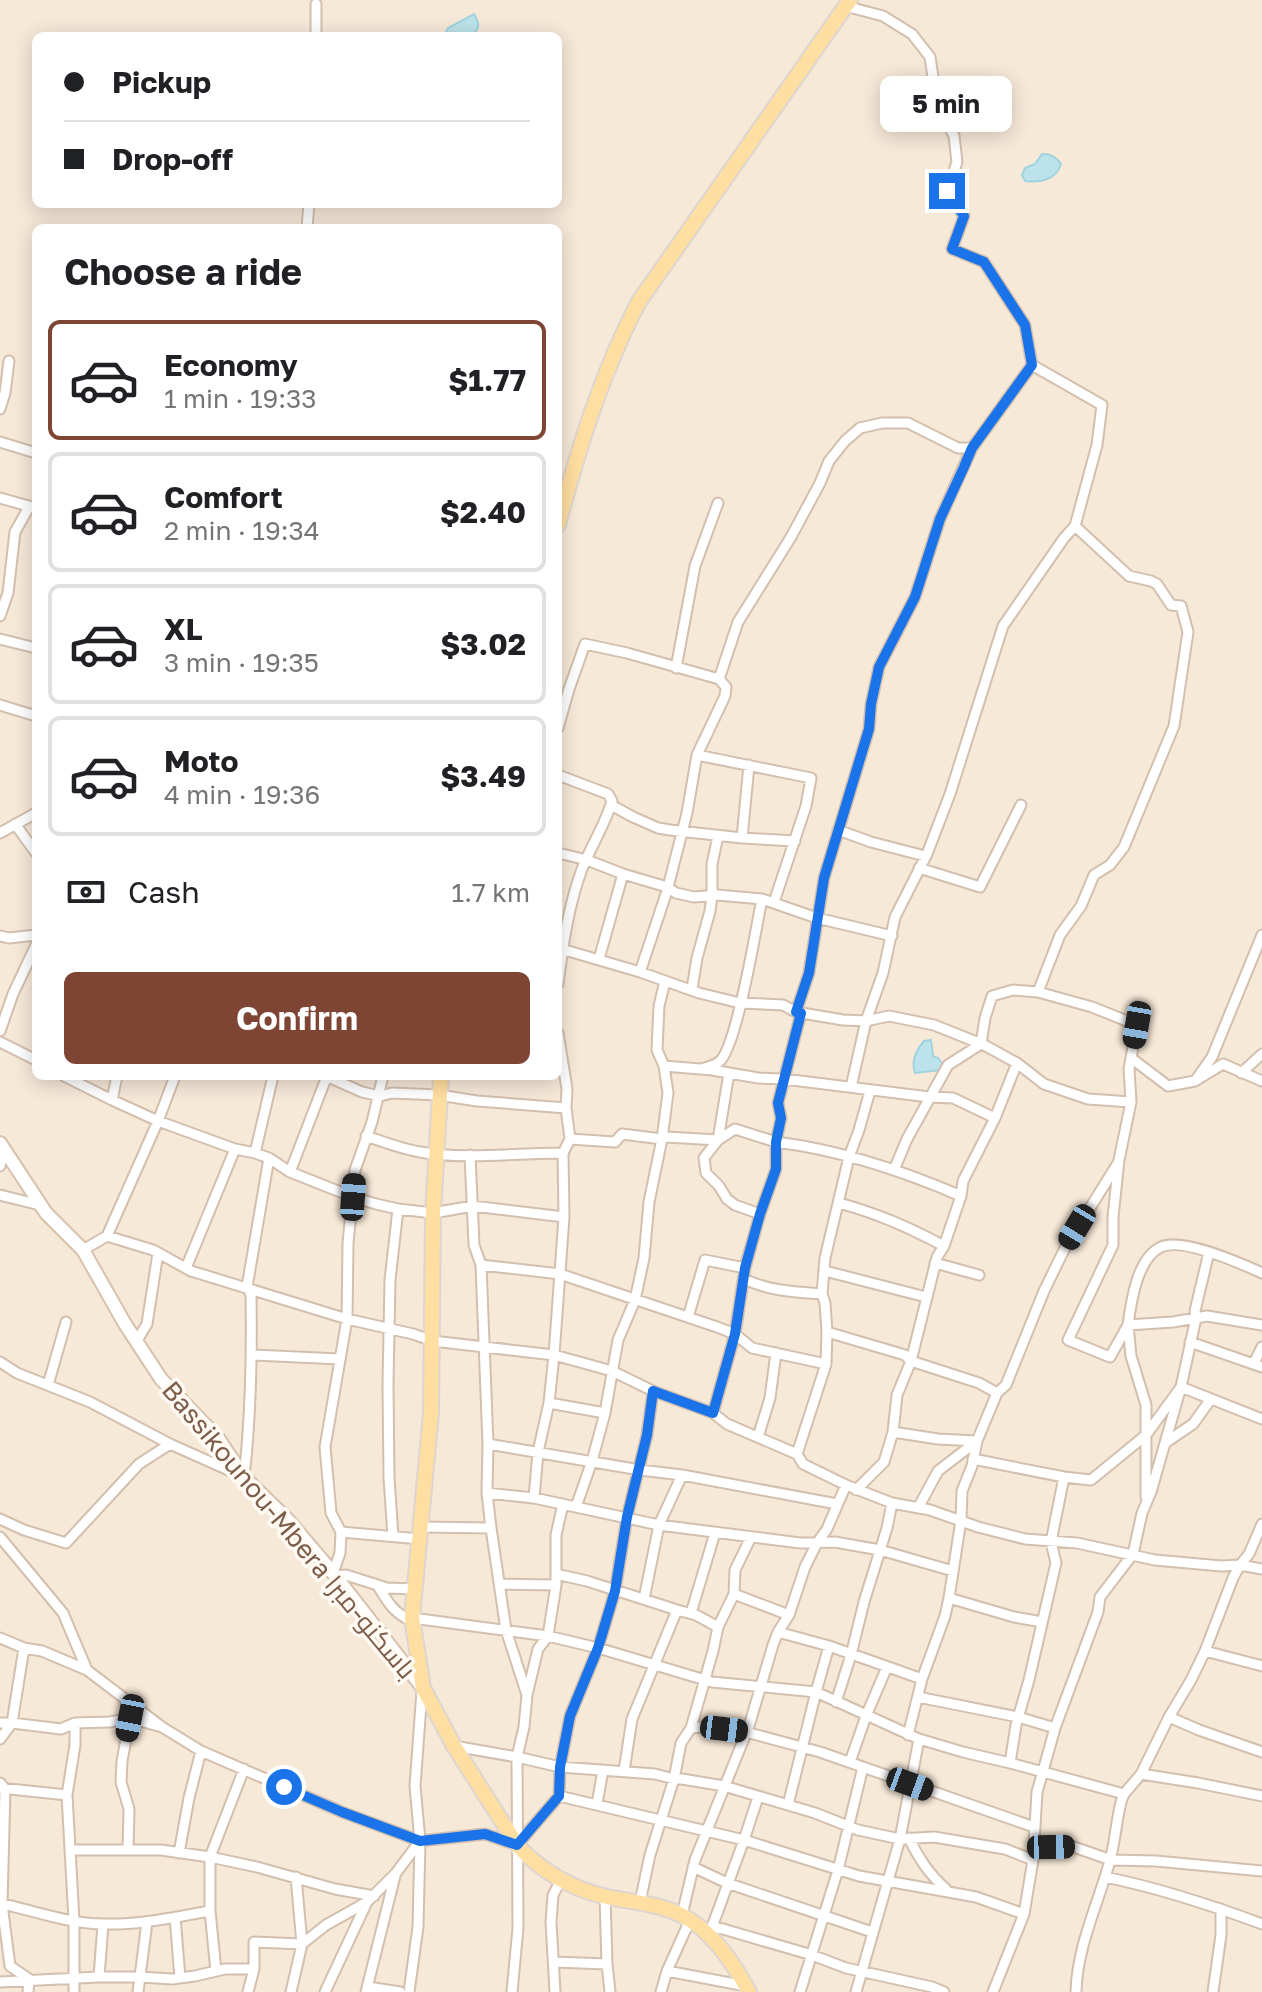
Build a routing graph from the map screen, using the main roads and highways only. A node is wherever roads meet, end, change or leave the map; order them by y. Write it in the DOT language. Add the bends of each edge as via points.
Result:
graph roads {
  1 [pos="847,3"];
  2 [pos="562,501"];
  3 [pos="441,1080"];
  4 [pos="748,1989"];
  1 -- 2 [label="main road" via="638,303 591,411"];
  3 -- 4 [label="main road, Bassikounou-Mbera باسكنو-مبرا" via="431,1413 412,1620 423,1688 454,1746 528,1856 561,1880 640,1902 708,1929"];
}
